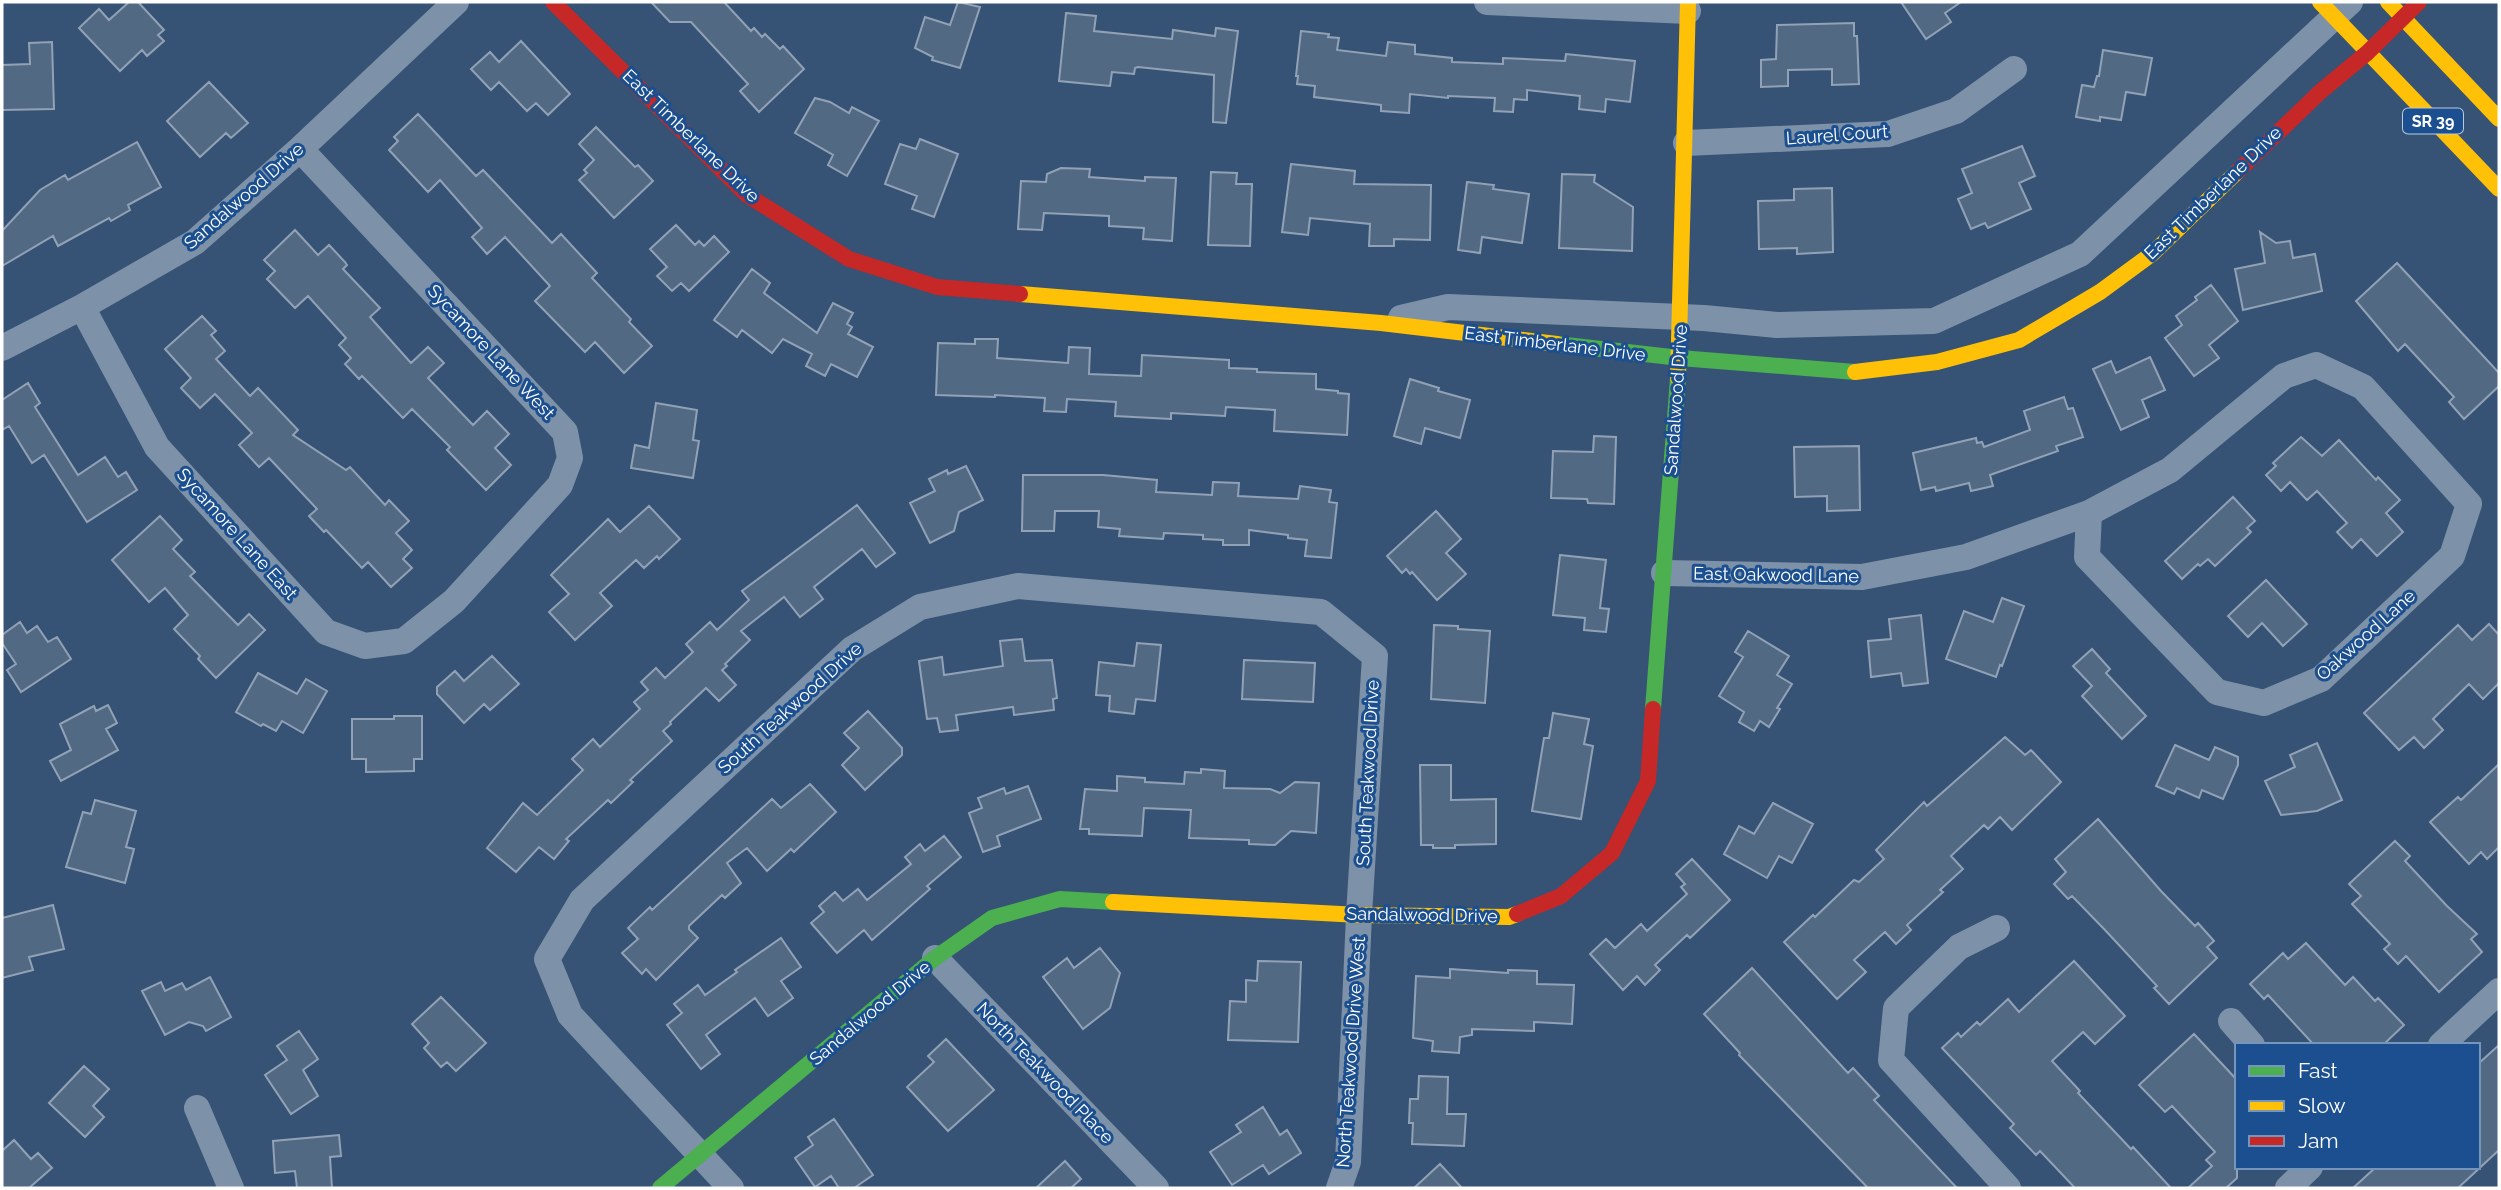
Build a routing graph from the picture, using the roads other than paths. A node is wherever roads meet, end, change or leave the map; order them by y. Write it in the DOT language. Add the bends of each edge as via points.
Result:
graph roads {
  1 [pos="456,2"];
  2 [pos="553,2"];
  3 [pos="1487,2"];
  4 [pos="2388,2"];
  5 [pos="2419,2"];
  6 [pos="1688,7"];
  7 [pos="2335,7"];
  8 [pos="2403,18"];
  9 [pos="2367,53"];
  10 [pos="2014,69"];
  11 [pos="2499,118"];
  12 [pos="1686,143"];
  13 [pos="300,149"];
  14 [pos="2499,189"];
  15 [pos="82,307"];
  16 [pos="1682,317"];
  17 [pos="1381,323"];
  18 [pos="2,348"];
  19 [pos="1680,358"];
  20 [pos="2469,504"];
  21 [pos="2089,513"];
  22 [pos="1664,573"];
  23 [pos="454,601"];
  24 [pos="1359,915"];
  25 [pos="1997,928"];
  26 [pos="935,958"];
  27 [pos="2499,990"];
  28 [pos="2231,1021"];
  29 [pos="2250,1043"];
  30 [pos="2443,1043"];
  31 [pos="197,1108"];
  32 [pos="700,1156"];
  33 [pos="2308,1169"];
  34 [pos="231,1188"];
  35 [pos="660,1188"];
  36 [pos="731,1188"];
  37 [pos="1156,1188"];
  38 [pos="1339,1188"];
  39 [pos="2008,1188"];
  40 [pos="2288,1188"];
  1 -- 13 [label="street, Sandalwood Drive"];
  2 -- 17 [label="street, East Timberlane Drive" via="747,195 849,259 937,287"];
  3 -- 6 [label="street"];
  4 -- 8 [label="street, SR 39"];
  5 -- 8 [label="street, East Timberlane Drive"];
  6 -- 12 [label="street, Sandalwood Drive"];
  7 -- 9 [label="street, SR 39"];
  7 -- 16 [label="street, East Timberlane Drive" via="2080,254 1934,321 1777,325"];
  8 -- 9 [label="street, East Timberlane Drive"];
  8 -- 11 [label="street, SR 39"];
  9 -- 14 [label="street, SR 39"];
  9 -- 19 [label="street, East Timberlane Drive" via="2320,92 2153,253 2100,292 2019,340 1937,362 1847,373"];
  10 -- 12 [label="street, Laurel Court" via="1956,111 1888,134"];
  12 -- 16 [label="street, Sandalwood Drive"];
  13 -- 15 [label="street, Sandalwood Drive" via="195,242"];
  13 -- 23 [label="street, Sycamore Lane West" via="565,432 570,458 560,485"];
  15 -- 18 [label="street, Sandalwood Drive"];
  15 -- 23 [label="street, Sycamore Lane East" via="157,447 326,632 365,646 404,641"];
  16 -- 17 [label="street, East Timberlane Drive" via="1448,307"];
  16 -- 19 [label="street, Sandalwood Drive"];
  17 -- 19 [label="street, East Timberlane Drive"];
  19 -- 22 [label="street, Sandalwood Drive"];
  20 -- 21 [label="street, East Oakwood Lane" via="2363,387 2316,365 2284,376 2170,470"];
  20 -- 21 [label="street, Oakwood Lane" via="2452,556 2321,679 2264,703 2217,692 2087,557"];
  21 -- 22 [label="street, East Oakwood Lane" via="1966,556 1862,577"];
  22 -- 24 [label="street, Sandalwood Drive" via="1648,781 1612,853 1561,896 1509,917"];
  24 -- 26 [label="street, Sandalwood Drive" via="1060,900 992,918"];
  24 -- 32 [label="street, South Teakwood Drive" via="1375,656 1321,612 1018,586 920,607 852,649 582,900 547,959 570,1015"];
  24 -- 38 [label="street, North Teakwood Drive West" via="1348,1162"];
  25 -- 39 [label="street" via="1959,947 1896,1008 1891,1060"];
  26 -- 32 [label="street, Sandalwood Drive"];
  26 -- 37 [label="street, North Teakwood Place"];
  27 -- 30 [label="street"];
  28 -- 29 [label="street"];
  31 -- 34 [label="street"];
  32 -- 35 [label="street, Sandalwood Drive"];
  32 -- 36 [label="street"];
  33 -- 40 [label="street"];
}
